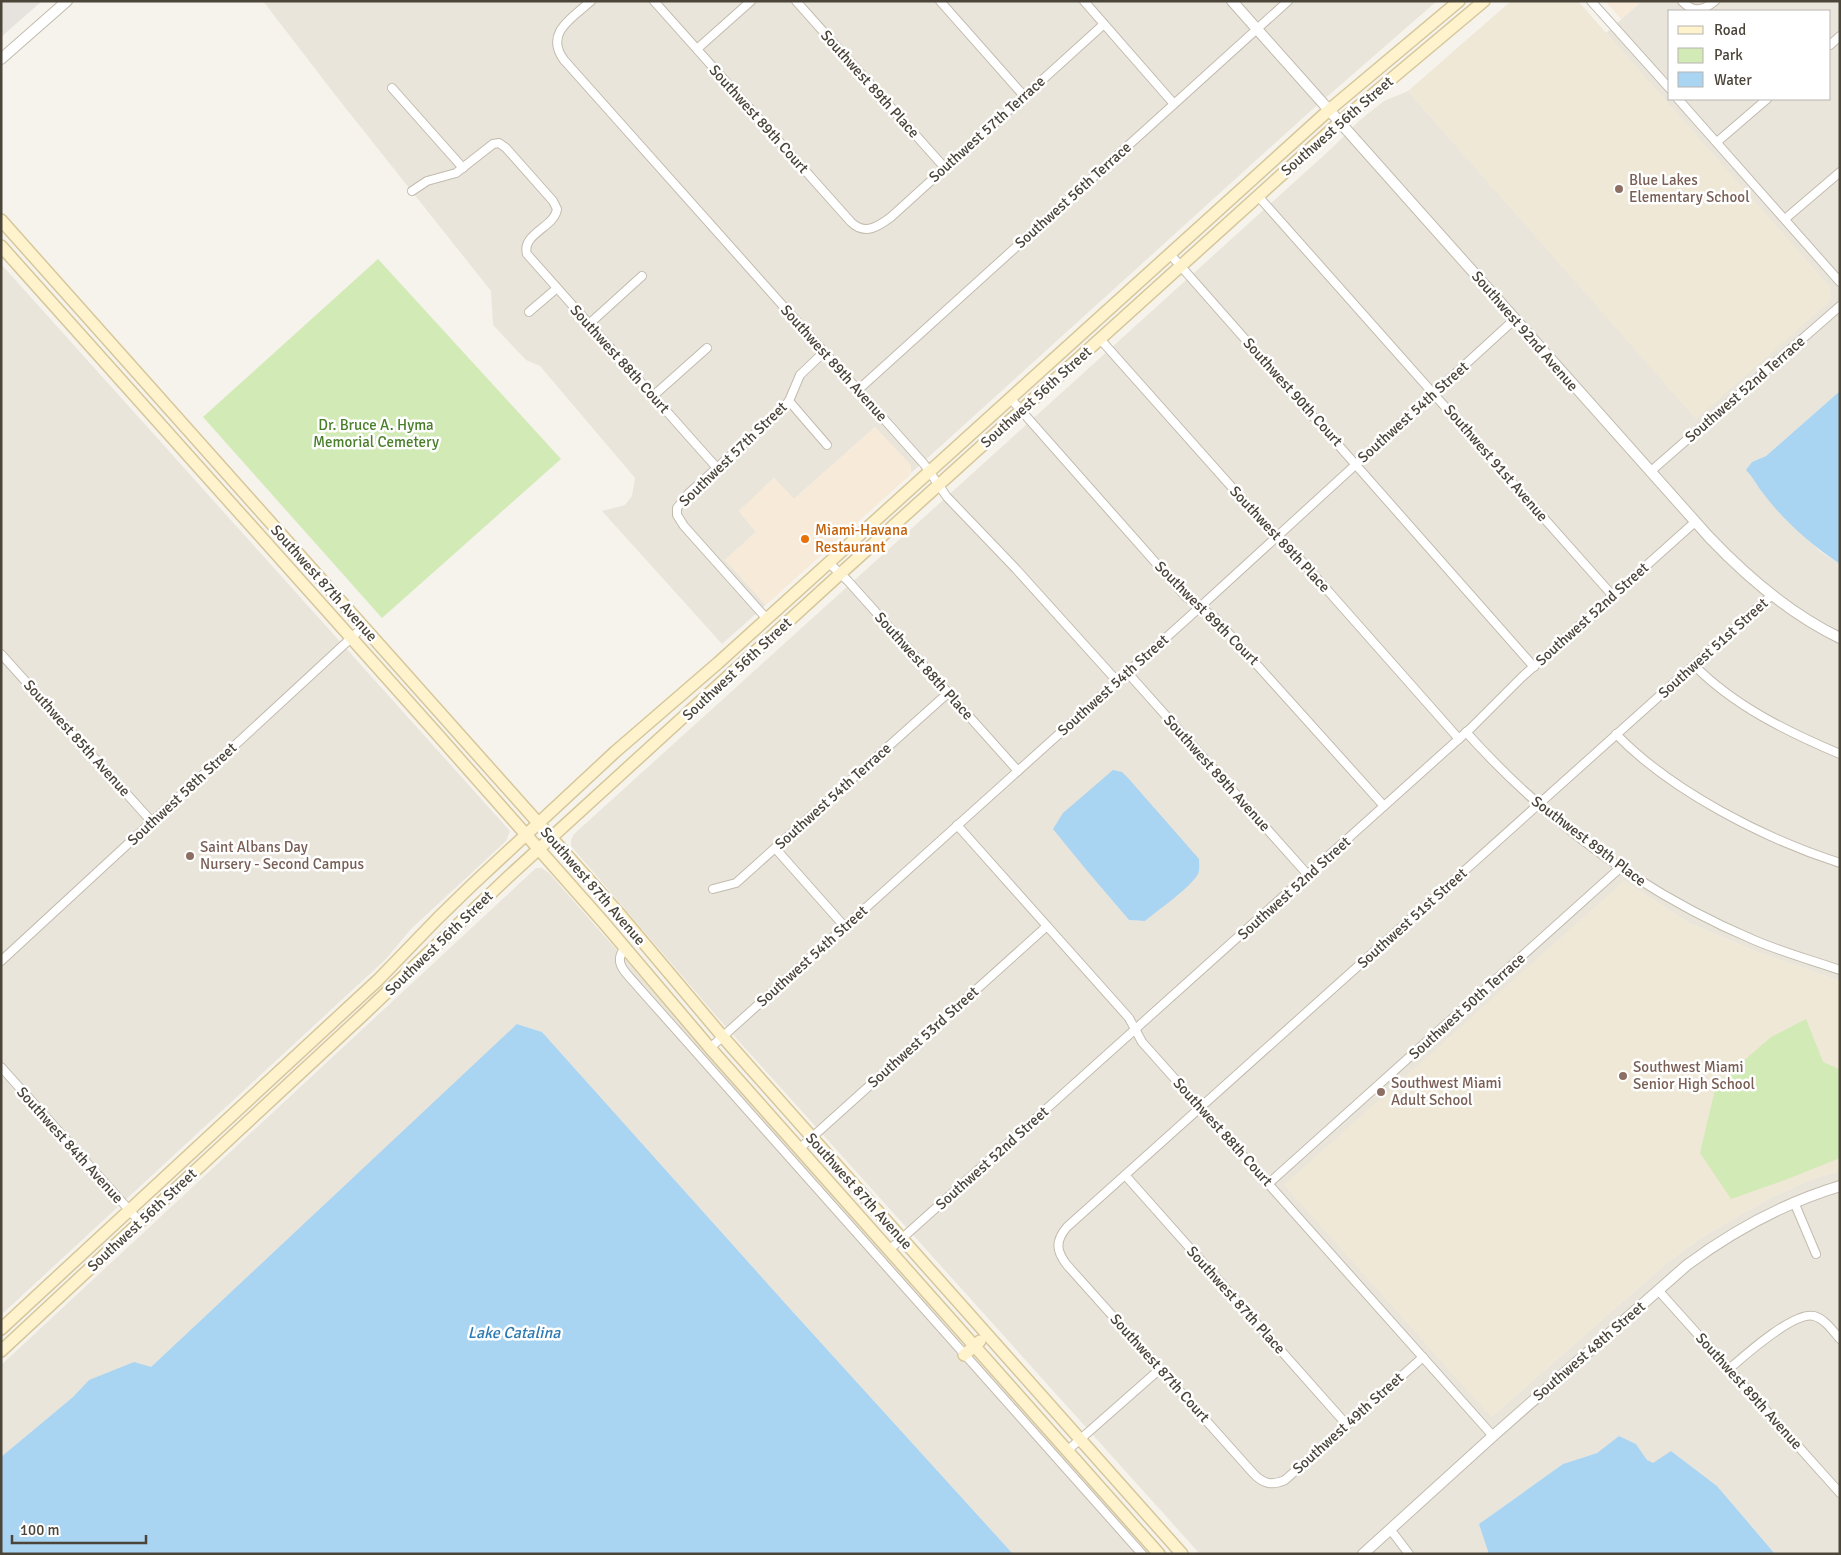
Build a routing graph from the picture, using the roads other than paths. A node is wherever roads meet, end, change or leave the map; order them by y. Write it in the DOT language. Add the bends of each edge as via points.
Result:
graph roads {
  1 [pos="67,1"];
  2 [pos="591,1"];
  3 [pos="654,1"];
  4 [pos="751,1"];
  5 [pos="796,1"];
  6 [pos="940,1"];
  7 [pos="1084,1"];
  8 [pos="1232,1"];
  9 [pos="1288,1"];
  10 [pos="1459,1"];
  11 [pos="1484,1"];
  12 [pos="1591,1"];
  13 [pos="1682,1"];
  14 [pos="1715,1"];
  15 [pos="1699,10"];
  16 [pos="1104,24"];
  17 [pos="1256,29"];
  18 [pos="697,49"];
  19 [pos="1,59"];
  20 [pos="1668,87"];
  21 [pos="392,88"];
  22 [pos="1024,96"];
  23 [pos="1679,100"];
  24 [pos="1766,100"];
  25 [pos="1174,104"];
  26 [pos="1329,110"];
  27 [pos="1340,122"];
  28 [pos="1717,142"];
  29 [pos="463,168"];
  30 [pos="945,168"];
  31 [pos="1840,172"];
  32 [pos="412,191"];
  33 [pos="1258,196"];
  34 [pos="1785,219"];
  35 [pos="1,220"];
  36 [pos="868,229"];
  37 [pos="1,246"];
  38 [pos="27,249"];
  39 [pos="1170,254"];
  40 [pos="14,261"];
  41 [pos="1180,266"];
  42 [pos="642,276"];
  43 [pos="1840,282"];
  44 [pos="557,288"];
  45 [pos="1840,306"];
  46 [pos="529,312"];
  47 [pos="1515,320"];
  48 [pos="588,324"];
  49 [pos="1100,339"];
  50 [pos="707,348"];
  51 [pos="824,352"];
  52 [pos="127,361"];
  53 [pos="114,372"];
  54 [pos="858,390"];
  55 [pos="1434,393"];
  56 [pos="653,396"];
  57 [pos="1010,398"];
  58 [pos="789,401"];
  59 [pos="1021,410"];
  60 [pos="182,424"];
  61 [pos="170,435"];
  62 [pos="828,445"];
  63 [pos="210,455"];
  64 [pos="1355,464"];
  65 [pos="198,466"];
  66 [pos="716,468"];
  67 [pos="929,471"];
  68 [pos="1650,472"];
  69 [pos="938,486"];
  70 [pos="1695,522"];
  71 [pos="271,524"];
  72 [pos="259,535"];
  73 [pos="1277,535"];
  74 [pos="829,562"];
  75 [pos="840,574"];
  76 [pos="1772,595"];
  77 [pos="1613,596"];
  78 [pos="1200,606"];
  79 [pos="767,619"];
  80 [pos="364,627"];
  81 [pos="351,638"];
  82 [pos="1840,638"];
  83 [pos="1,654"];
  84 [pos="1694,665"];
  85 [pos="1534,667"];
  86 [pos="1127,672"];
  87 [pos="1117,681"];
  88 [pos="948,693"];
  89 [pos="1466,732"];
  90 [pos="1616,734"];
  91 [pos="1459,739"];
  92 [pos="1840,754"];
  93 [pos="1018,771"];
  94 [pos="1539,804"];
  95 [pos="1384,806"];
  96 [pos="152,822"];
  97 [pos="538,824"];
  98 [pos="957,825"];
  99 [pos="526,835"];
  100 [pos="551,838"];
  101 [pos="775,848"];
  102 [pos="539,849"];
  103 [pos="1840,863"];
  104 [pos="1620,868"];
  105 [pos="1308,875"];
  106 [pos="714,889"];
  107 [pos="1047,926"];
  108 [pos="845,927"];
  109 [pos="625,948"];
  110 [pos="650,952"];
  111 [pos="1,961"];
  112 [pos="1840,970"];
  113 [pos="1135,1030"];
  114 [pos="722,1037"];
  115 [pos="710,1048"];
  116 [pos="295,1056"];
  117 [pos="1,1067"];
  118 [pos="306,1068"];
  119 [pos="1201,1108"];
  120 [pos="812,1138"];
  121 [pos="799,1149"];
  122 [pos="1125,1175"];
  123 [pos="1268,1184"];
  124 [pos="1840,1186"];
  125 [pos="1794,1202"];
  126 [pos="129,1210"];
  127 [pos="140,1222"];
  128 [pos="901,1238"];
  129 [pos="1057,1245"];
  130 [pos="889,1250"];
  131 [pos="1816,1254"];
  132 [pos="1658,1290"];
  133 [pos="1,1329"];
  134 [pos="987,1335"];
  135 [pos="1840,1339"];
  136 [pos="974,1346"];
  137 [pos="1,1351"];
  138 [pos="964,1354"];
  139 [pos="1423,1357"];
  140 [pos="1729,1368"];
  141 [pos="1160,1369"];
  142 [pos="1347,1425"];
  143 [pos="1493,1436"];
  144 [pos="1080,1439"];
  145 [pos="1068,1450"];
  146 [pos="1271,1484"];
  147 [pos="1840,1493"];
  148 [pos="1390,1528"];
  149 [pos="1142,1554"];
  150 [pos="1159,1554"];
  151 [pos="1182,1554"];
  152 [pos="1363,1554"];
  153 [pos="1409,1554"];
  1 -- 19 [label="street"];
  2 -- 51 [label="street, Southwest 89th Avenue" via="561,30 556,42 558,51"];
  3 -- 18 [label="street, Southwest 89th Court"];
  4 -- 18 [label="street"];
  5 -- 30 [label="street, Southwest 89th Place"];
  6 -- 22 [label="street"];
  7 -- 16 [label="street"];
  8 -- 17 [label="street, Southwest 92nd Avenue"];
  9 -- 17 [label="street, Southwest 56th Terrace"];
  10 -- 26 [label="main road, Southwest 56th Street"];
  11 -- 27 [label="main road, Southwest 56th Street"];
  12 -- 20 [label="street"];
  13 -- 15 [label="street"];
  14 -- 15 [label="street"];
  16 -- 22 [label="street, Southwest 57th Terrace"];
  16 -- 25 [label="street"];
  17 -- 25 [label="street, Southwest 56th Terrace"];
  17 -- 26 [label="street, Southwest 92nd Avenue"];
  18 -- 36 [label="street, Southwest 89th Court" via="851,222 856,227"];
  21 -- 29 [label="street"];
  22 -- 30 [label="street, Southwest 57th Terrace"];
  23 -- 28 [label="street"];
  24 -- 28 [label="street"];
  25 -- 54 [label="street, Southwest 56th Terrace"];
  26 -- 27 [label="street, Southwest 92nd Avenue"];
  26 -- 39 [label="main road, Southwest 56th Street"];
  27 -- 33 [label="main road, Southwest 56th Street"];
  27 -- 47 [label="street, Southwest 92nd Avenue"];
  28 -- 34 [label="street"];
  29 -- 32 [label="street" via="427,181"];
  29 -- 44 [label="street, Southwest 88th Court" via="486,148 499,143 553,200 557,212 531,239 526,249 532,261"];
  30 -- 36 [label="street, Southwest 57th Terrace" via="882,224"];
  31 -- 34 [label="street"];
  33 -- 41 [label="main road, Southwest 56th Street"];
  33 -- 55 [label="street, Southwest 91st Avenue"];
  34 -- 43 [label="street"];
  35 -- 38 [label="main road, Southwest 87th Avenue"];
  37 -- 40 [label="main road, Southwest 87th Avenue"];
  38 -- 40 [label="main road"];
  38 -- 52 [label="main road, Southwest 87th Avenue"];
  39 -- 41 [label="street, Southwest 90th Court"];
  39 -- 57 [label="main road, Southwest 56th Street"];
  40 -- 53 [label="main road, Southwest 87th Avenue"];
  41 -- 49 [label="main road, Southwest 56th Street"];
  41 -- 64 [label="street, Southwest 90th Court"];
  42 -- 48 [label="street"];
  44 -- 46 [label="street"];
  44 -- 48 [label="street, Southwest 88th Court"];
  45 -- 68 [label="street, Southwest 52nd Terrace"];
  47 -- 55 [label="street, Southwest 54th Street"];
  47 -- 68 [label="street, Southwest 92nd Avenue"];
  48 -- 56 [label="street, Southwest 88th Court"];
  49 -- 59 [label="main road, Southwest 56th Street"];
  49 -- 73 [label="street, Southwest 89th Place"];
  50 -- 56 [label="street"];
  51 -- 54 [label="street, Southwest 89th Avenue"];
  51 -- 58 [label="street, Southwest 57th Street" via="800,375"];
  52 -- 53 [label="main road"];
  52 -- 60 [label="main road, Southwest 87th Avenue"];
  53 -- 61 [label="main road, Southwest 87th Avenue"];
  54 -- 67 [label="street, Southwest 89th Avenue"];
  55 -- 64 [label="street, Southwest 54th Street"];
  55 -- 77 [label="street, Southwest 91st Avenue"];
  56 -- 66 [label="street, Southwest 88th Court"];
  57 -- 59 [label="street, Southwest 89th Court"];
  57 -- 67 [label="main road, Southwest 56th Street"];
  58 -- 62 [label="street"];
  58 -- 66 [label="street, Southwest 57th Street"];
  59 -- 69 [label="main road, Southwest 56th Street"];
  59 -- 78 [label="street, Southwest 89th Court" via="1186,597"];
  60 -- 61 [label="main road"];
  60 -- 63 [label="main road, Southwest 87th Avenue"];
  61 -- 65 [label="main road, Southwest 87th Avenue"];
  63 -- 65 [label="main road"];
  63 -- 71 [label="main road, Southwest 87th Avenue"];
  64 -- 73 [label="street, Southwest 54th Street"];
  64 -- 85 [label="street, Southwest 90th Court"];
  65 -- 72 [label="main road, Southwest 87th Avenue"];
  66 -- 79 [label="street, Southwest 57th Street" via="676,508 677,515"];
  67 -- 69 [label="street, Southwest 89th Avenue"];
  67 -- 74 [label="main road, Southwest 56th Street"];
  68 -- 70 [label="street, Southwest 92nd Avenue"];
  69 -- 75 [label="main road, Southwest 56th Street"];
  69 -- 87 [label="street, Southwest 89th Avenue"];
  70 -- 76 [label="street, Southwest 92nd Avenue" via="1729,558"];
  70 -- 77 [label="street, Southwest 52nd Street"];
  71 -- 72 [label="main road"];
  71 -- 80 [label="main road, Southwest 87th Avenue"];
  72 -- 81 [label="main road, Southwest 87th Avenue"];
  73 -- 78 [label="street, Southwest 54th Street"];
  73 -- 91 [label="street, Southwest 89th Place"];
  74 -- 75 [label="street, Southwest 88th Place"];
  74 -- 79 [label="main road, Southwest 56th Street"];
  75 -- 88 [label="street, Southwest 88th Place"];
  75 -- 100 [label="main road, Southwest 56th Street"];
  76 -- 82 [label="street, Southwest 92nd Avenue"];
  76 -- 84 [label="street, Southwest 51st Street"];
  77 -- 85 [label="street, Southwest 52nd Street"];
  78 -- 86 [label="street, Southwest 54th Street"];
  78 -- 95 [label="street, Southwest 89th Court" via="1220,623"];
  79 -- 97 [label="main road, Southwest 56th Street"];
  80 -- 81 [label="street, Southwest 58th Street"];
  80 -- 97 [label="main road, Southwest 87th Avenue"];
  81 -- 96 [label="street, Southwest 58th Street"];
  81 -- 99 [label="main road, Southwest 87th Avenue"];
  83 -- 96 [label="street, Southwest 85th Avenue"];
  84 -- 90 [label="street, Southwest 51st Street"];
  84 -- 92 [label="street" via="1714,685 1768,720"];
  85 -- 89 [label="street, Southwest 52nd Street"];
  86 -- 87 [label="street, Southwest 54th Street"];
  86 -- 105 [label="street, Southwest 89th Avenue"];
  87 -- 93 [label="street, Southwest 54th Street"];
  88 -- 93 [label="street, Southwest 88th Place"];
  88 -- 101 [label="street, Southwest 54th Terrace"];
  89 -- 91 [label="street, Southwest 52nd Street"];
  89 -- 94 [label="street, Southwest 89th Place"];
  90 -- 94 [label="street, Southwest 51st Street"];
  90 -- 103 [label="street" via="1644,759 1713,806 1780,840"];
  91 -- 95 [label="street, Southwest 52nd Street"];
  93 -- 98 [label="street, Southwest 54th Street"];
  94 -- 104 [label="street, Southwest 89th Place"];
  94 -- 119 [label="street, Southwest 51st Street"];
  95 -- 105 [label="street, Southwest 52nd Street"];
  96 -- 111 [label="street, Southwest 58th Street"];
  97 -- 99 [label="main road, Southwest 56th Street"];
  97 -- 100 [label="main road, Southwest 87th Avenue"];
  98 -- 107 [label="street, Southwest 88th Court"];
  98 -- 108 [label="street, Southwest 54th Street"];
  99 -- 102 [label="main road, Southwest 87th Avenue"];
  99 -- 116 [label="main road, Southwest 56th Street" via="438,918 395,964"];
  100 -- 102 [label="main road, Southwest 56th Street"];
  100 -- 110 [label="main road, Southwest 87th Avenue"];
  101 -- 106 [label="street, Southwest 54th Terrace" via="736,883"];
  101 -- 108 [label="street"];
  102 -- 109 [label="main road, Southwest 87th Avenue"];
  102 -- 118 [label="main road, Southwest 56th Street"];
  104 -- 112 [label="street, Southwest 89th Place" via="1737,932 1789,954"];
  104 -- 123 [label="street, Southwest 50th Terrace"];
  105 -- 113 [label="street, Southwest 52nd Street"];
  107 -- 113 [label="street, Southwest 88th Court" via="1129,1018"];
  107 -- 120 [label="street, Southwest 53rd Street"];
  108 -- 114 [label="street, Southwest 54th Street"];
  109 -- 110 [label="main road" via="640,946"];
  109 -- 115 [label="main road, Southwest 87th Avenue"];
  109 -- 138 [label="street, Southwest 87th Avenue" via="618,959 622,968"];
  110 -- 114 [label="main road, Southwest 87th Avenue"];
  113 -- 119 [label="street, Southwest 88th Court"];
  113 -- 128 [label="street, Southwest 52nd Street"];
  114 -- 115 [label="street, Southwest 54th Street"];
  114 -- 120 [label="main road, Southwest 87th Avenue"];
  115 -- 121 [label="main road, Southwest 87th Avenue"];
  116 -- 118 [label="main road"];
  116 -- 126 [label="main road, Southwest 56th Street"];
  117 -- 126 [label="street, Southwest 84th Avenue"];
  118 -- 127 [label="main road, Southwest 56th Street"];
  119 -- 122 [label="street, Southwest 51st Street"];
  119 -- 123 [label="street, Southwest 88th Court"];
  120 -- 121 [label="street, Southwest 53rd Street"];
  120 -- 128 [label="main road, Southwest 87th Avenue"];
  121 -- 130 [label="main road, Southwest 87th Avenue"];
  122 -- 129 [label="street, Southwest 51st Street" via="1067,1227"];
  122 -- 142 [label="street, Southwest 87th Place"];
  123 -- 139 [label="street, Southwest 88th Court"];
  124 -- 125 [label="street, Southwest 48th Street"];
  125 -- 131 [label="street"];
  125 -- 132 [label="street, Southwest 48th Street" via="1720,1242"];
  126 -- 127 [label="street, Southwest 84th Avenue"];
  126 -- 133 [label="main road, Southwest 56th Street"];
  127 -- 137 [label="main road, Southwest 56th Street"];
  128 -- 130 [label="street, Southwest 52nd Street"];
  128 -- 134 [label="main road, Southwest 87th Avenue"];
  129 -- 141 [label="street, Southwest 87th Court" via="1067,1265"];
  130 -- 136 [label="main road, Southwest 87th Avenue"];
  132 -- 140 [label="street, Southwest 89th Avenue"];
  132 -- 143 [label="street, Southwest 48th Street"];
  134 -- 136 [label="main road"];
  134 -- 144 [label="main road, Southwest 87th Avenue"];
  135 -- 140 [label="street" via="1823,1321 1808,1315 1783,1327"];
  136 -- 138 [label="main road"];
  136 -- 145 [label="main road, Southwest 87th Avenue"];
  138 -- 149 [label="street, Southwest 87th Avenue"];
  139 -- 142 [label="street, Southwest 49th Street"];
  139 -- 143 [label="street, Southwest 88th Court"];
  140 -- 147 [label="street, Southwest 89th Avenue"];
  141 -- 144 [label="street"];
  141 -- 146 [label="street, Southwest 87th Court" via="1253,1474"];
  142 -- 146 [label="street, Southwest 49th Street" via="1285,1480"];
  143 -- 148 [label="street, Southwest 48th Street"];
  144 -- 145 [label="street"];
  144 -- 151 [label="main road, Southwest 87th Avenue"];
  145 -- 150 [label="main road, Southwest 87th Avenue"];
  148 -- 152 [label="street, Southwest 48th Street"];
  148 -- 153 [label="street"];
}
